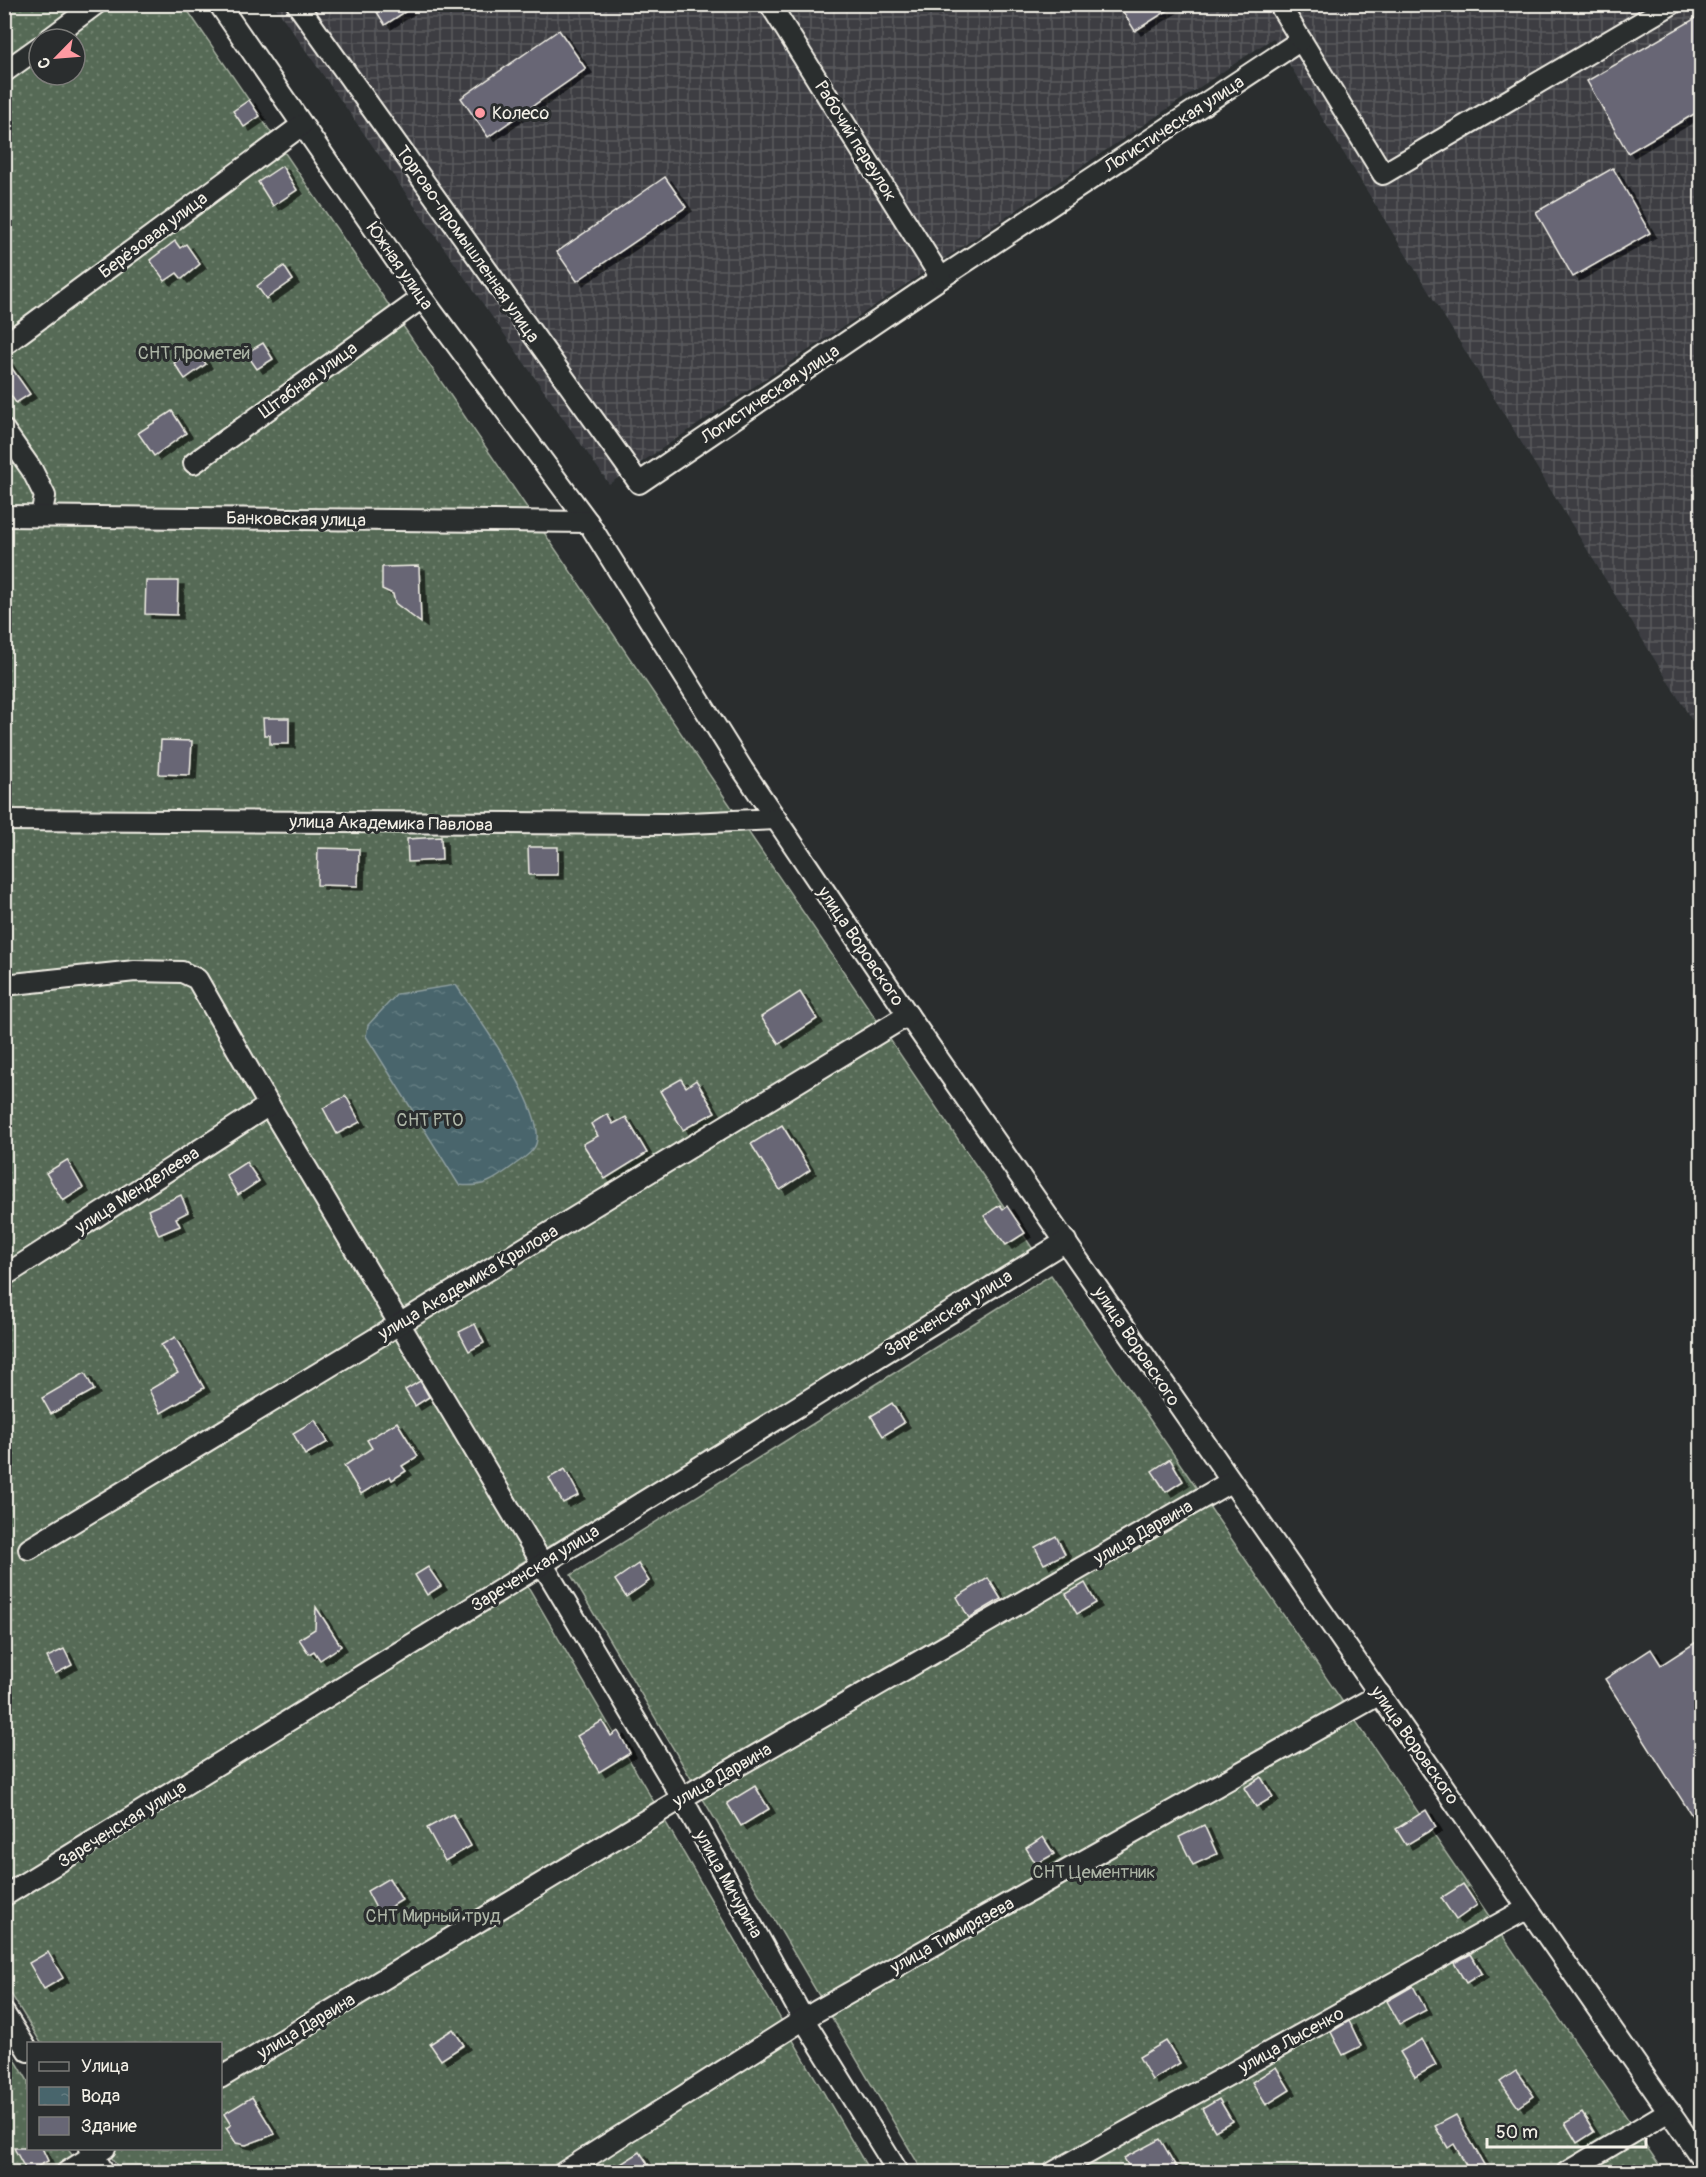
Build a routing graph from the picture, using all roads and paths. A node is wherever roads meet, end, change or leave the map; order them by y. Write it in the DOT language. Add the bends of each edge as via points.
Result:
graph roads {
  1 [pos="96,4"];
  2 [pos="219,4"];
  3 [pos="297,4"];
  4 [pos="770,4"];
  5 [pos="1279,4"];
  6 [pos="1672,4"];
  7 [pos="65,27"];
  8 [pos="1301,40"];
  9 [pos="27,55"];
  10 [pos="4,72"];
  11 [pos="302,125"];
  12 [pos="941,278"];
  13 [pos="422,298"];
  14 [pos="4,345"];
  15 [pos="4,430"];
  16 [pos="194,463"];
  17 [pos="639,483"];
  18 [pos="4,516"];
  19 [pos="41,516"];
  20 [pos="588,522"];
  21 [pos="777,819"];
  22 [pos="4,820"];
  23 [pos="4,985"];
  24 [pos="908,1015"];
  25 [pos="269,1105"];
  26 [pos="1066,1241"];
  27 [pos="4,1276"];
  28 [pos="400,1324"];
  29 [pos="1230,1482"];
  30 [pos="29,1549"];
  31 [pos="542,1564"];
  32 [pos="1380,1694"];
  33 [pos="682,1798"];
  34 [pos="4,1896"];
  35 [pos="1528,1908"];
  36 [pos="4,2013"];
  37 [pos="804,2020"];
  38 [pos="27,2049"];
  39 [pos="222,2077"];
  40 [pos="1669,2111"];
  41 [pos="96,2151"];
  42 [pos="1701,2159"];
  43 [pos="67,2172"];
  44 [pos="104,2172"];
  45 [pos="564,2172"];
  46 [pos="898,2172"];
  47 [pos="1054,2172"];
  48 [pos="1567,2172"];
  1 -- 7 [label="street"];
  2 -- 11 [label="street, Южная улица"];
  3 -- 17 [label="street, Торгово-промышленная улица"];
  4 -- 12 [label="street, Рабочий переулок"];
  5 -- 8 [label="street"];
  6 -- 8 [label="street" via="1383,174"];
  8 -- 12 [label="street, Логистическая улица"];
  9 -- 10 [label="street"];
  11 -- 13 [label="street, Южная улица"];
  11 -- 14 [label="street, Берёзовая улица"];
  12 -- 17 [label="street, Логистическая улица"];
  13 -- 16 [label="street, Штабная улица"];
  13 -- 20 [label="street, Южная улица"];
  15 -- 19 [label="street" via="45,496"];
  18 -- 19 [label="street, Банковская улица"];
  19 -- 20 [label="street, Банковская улица"];
  20 -- 21 [label="street, улица Воровского"];
  21 -- 22 [label="street, улица Академика Павлова" via="668,824"];
  21 -- 24 [label="street, улица Воровского"];
  23 -- 25 [label="street, улица Мичурина" via="108,972 190,975 197,979"];
  24 -- 26 [label="street, улица Воровского"];
  24 -- 28 [label="street, улица Академика Крылова"];
  25 -- 27 [label="street, улица Менделеева"];
  25 -- 28 [label="street, улица Мичурина"];
  26 -- 29 [label="street, улица Воровского"];
  26 -- 31 [label="street, Зареченская улица"];
  28 -- 30 [label="street, улица Академика Крылова"];
  28 -- 31 [label="street, улица Мичурина"];
  29 -- 32 [label="street, улица Воровского"];
  29 -- 33 [label="street, улица Дарвина"];
  31 -- 33 [label="street, улица Мичурина"];
  31 -- 34 [label="street, Зареченская улица"];
  32 -- 35 [label="street, улица Воровского"];
  32 -- 37 [label="street, улица Тимирязева"];
  33 -- 37 [label="street, улица Мичурина"];
  33 -- 39 [label="street, улица Дарвина"];
  35 -- 40 [label="street, улица Воровского"];
  35 -- 47 [label="street, улица Лысенко"];
  36 -- 38 [label="street"];
  37 -- 45 [label="street, улица Тимирязева"];
  37 -- 46 [label="street, улица Мичурина"];
  40 -- 42 [label="street, улица Воровского"];
  40 -- 48 [label="street"];
  41 -- 43 [label="street"];
  41 -- 44 [label="street"];
}
